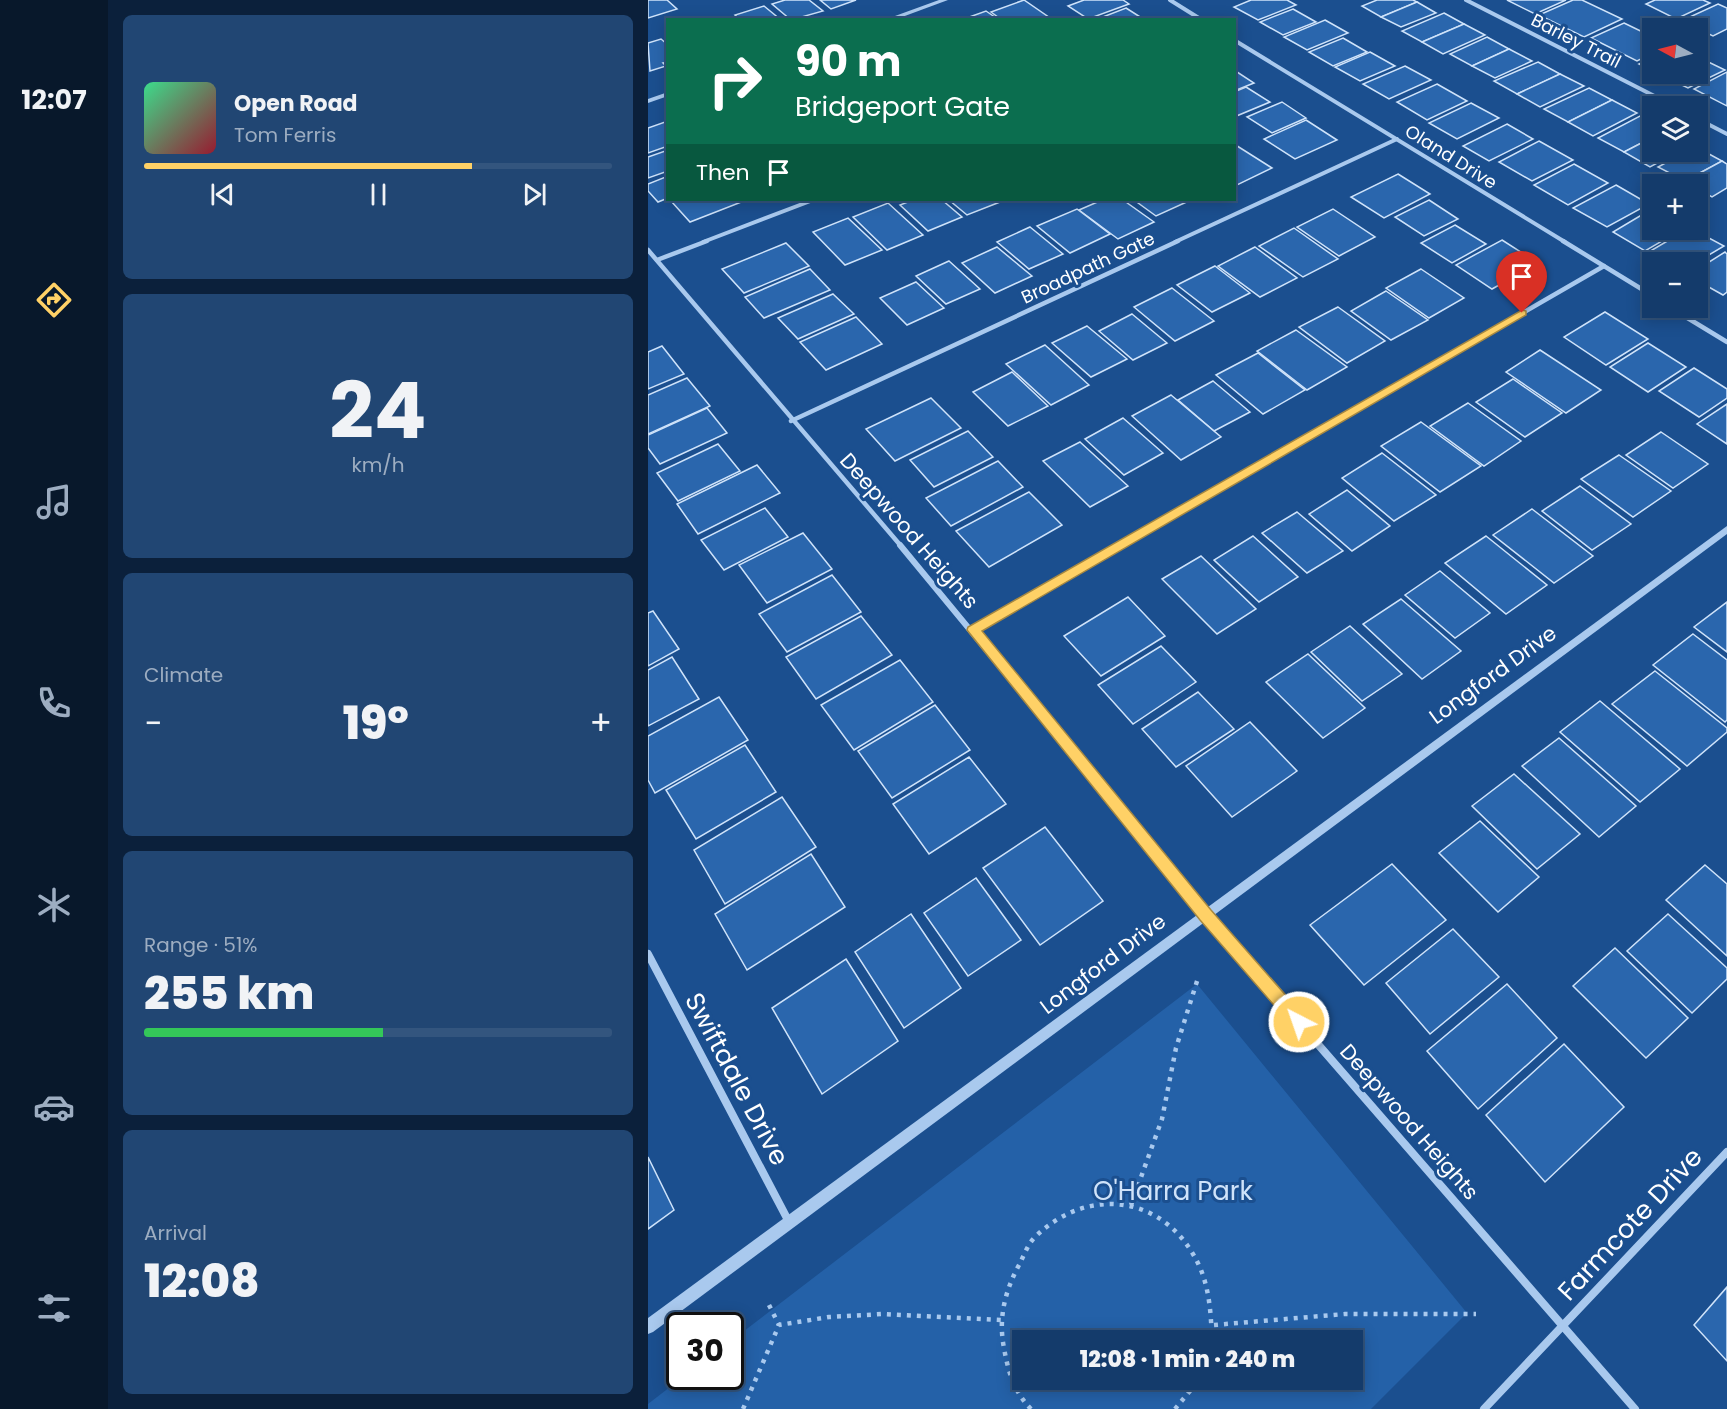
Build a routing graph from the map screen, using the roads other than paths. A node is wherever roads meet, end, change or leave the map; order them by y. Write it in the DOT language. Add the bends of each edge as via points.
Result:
graph roads {
  1 [pos="945,0"];
  2 [pos="1170,0"];
  3 [pos="1466,0"];
  4 [pos="893,18"];
  5 [pos="1199,18"];
  6 [pos="1236,41"];
  7 [pos="666,95"];
  8 [pos="1654,96"];
  9 [pos="648,101"];
  10 [pos="1708,124"];
  11 [pos="1727,134"];
  12 [pos="1397,139"];
  13 [pos="810,201"];
  14 [pos="648,250"];
  15 [pos="657,260"];
  16 [pos="1604,266"];
  17 [pos="1642,289"];
  18 [pos="1687,318"];
  19 [pos="1727,342"];
  20 [pos="791,421"];
  21 [pos="1727,528"];
  22 [pos="973,630"];
  23 [pos="1205,915"];
  24 [pos="648,954"];
  25 [pos="1727,1152"];
  26 [pos="789,1223"];
  27 [pos="1563,1325"];
  28 [pos="648,1327"];
  29 [pos="1484,1409"];
  30 [pos="1635,1409"];
  1 -- 4 [label="street"];
  2 -- 5 [label="street"];
  3 -- 8 [label="street, Barley Trail"];
  6 -- 12 [label="street, Oland Drive"];
  7 -- 9 [label="street"];
  10 -- 11 [label="street"];
  12 -- 16 [label="street, Oland Drive"];
  12 -- 20 [label="street, Broadpath Gate"];
  13 -- 15 [label="street"];
  14 -- 15 [label="street, Deepwood Heights"];
  15 -- 20 [label="street, Deepwood Heights"];
  16 -- 17 [label="street, Oland Drive"];
  16 -- 22 [label="street"];
  18 -- 19 [label="street"];
  20 -- 22 [label="street, Deepwood Heights"];
  21 -- 23 [label="street, Longford Drive"];
  22 -- 23 [label="street, Deepwood Heights"];
  23 -- 26 [label="street, Longford Drive"];
  23 -- 27 [label="street, Deepwood Heights"];
  24 -- 26 [label="street, Swiftdale Drive"];
  25 -- 27 [label="street, Farmcote Drive"];
  26 -- 28 [label="street, Longford Drive"];
  27 -- 29 [label="street, Farmcote Drive"];
  27 -- 30 [label="street, Deepwood Heights"];
}
